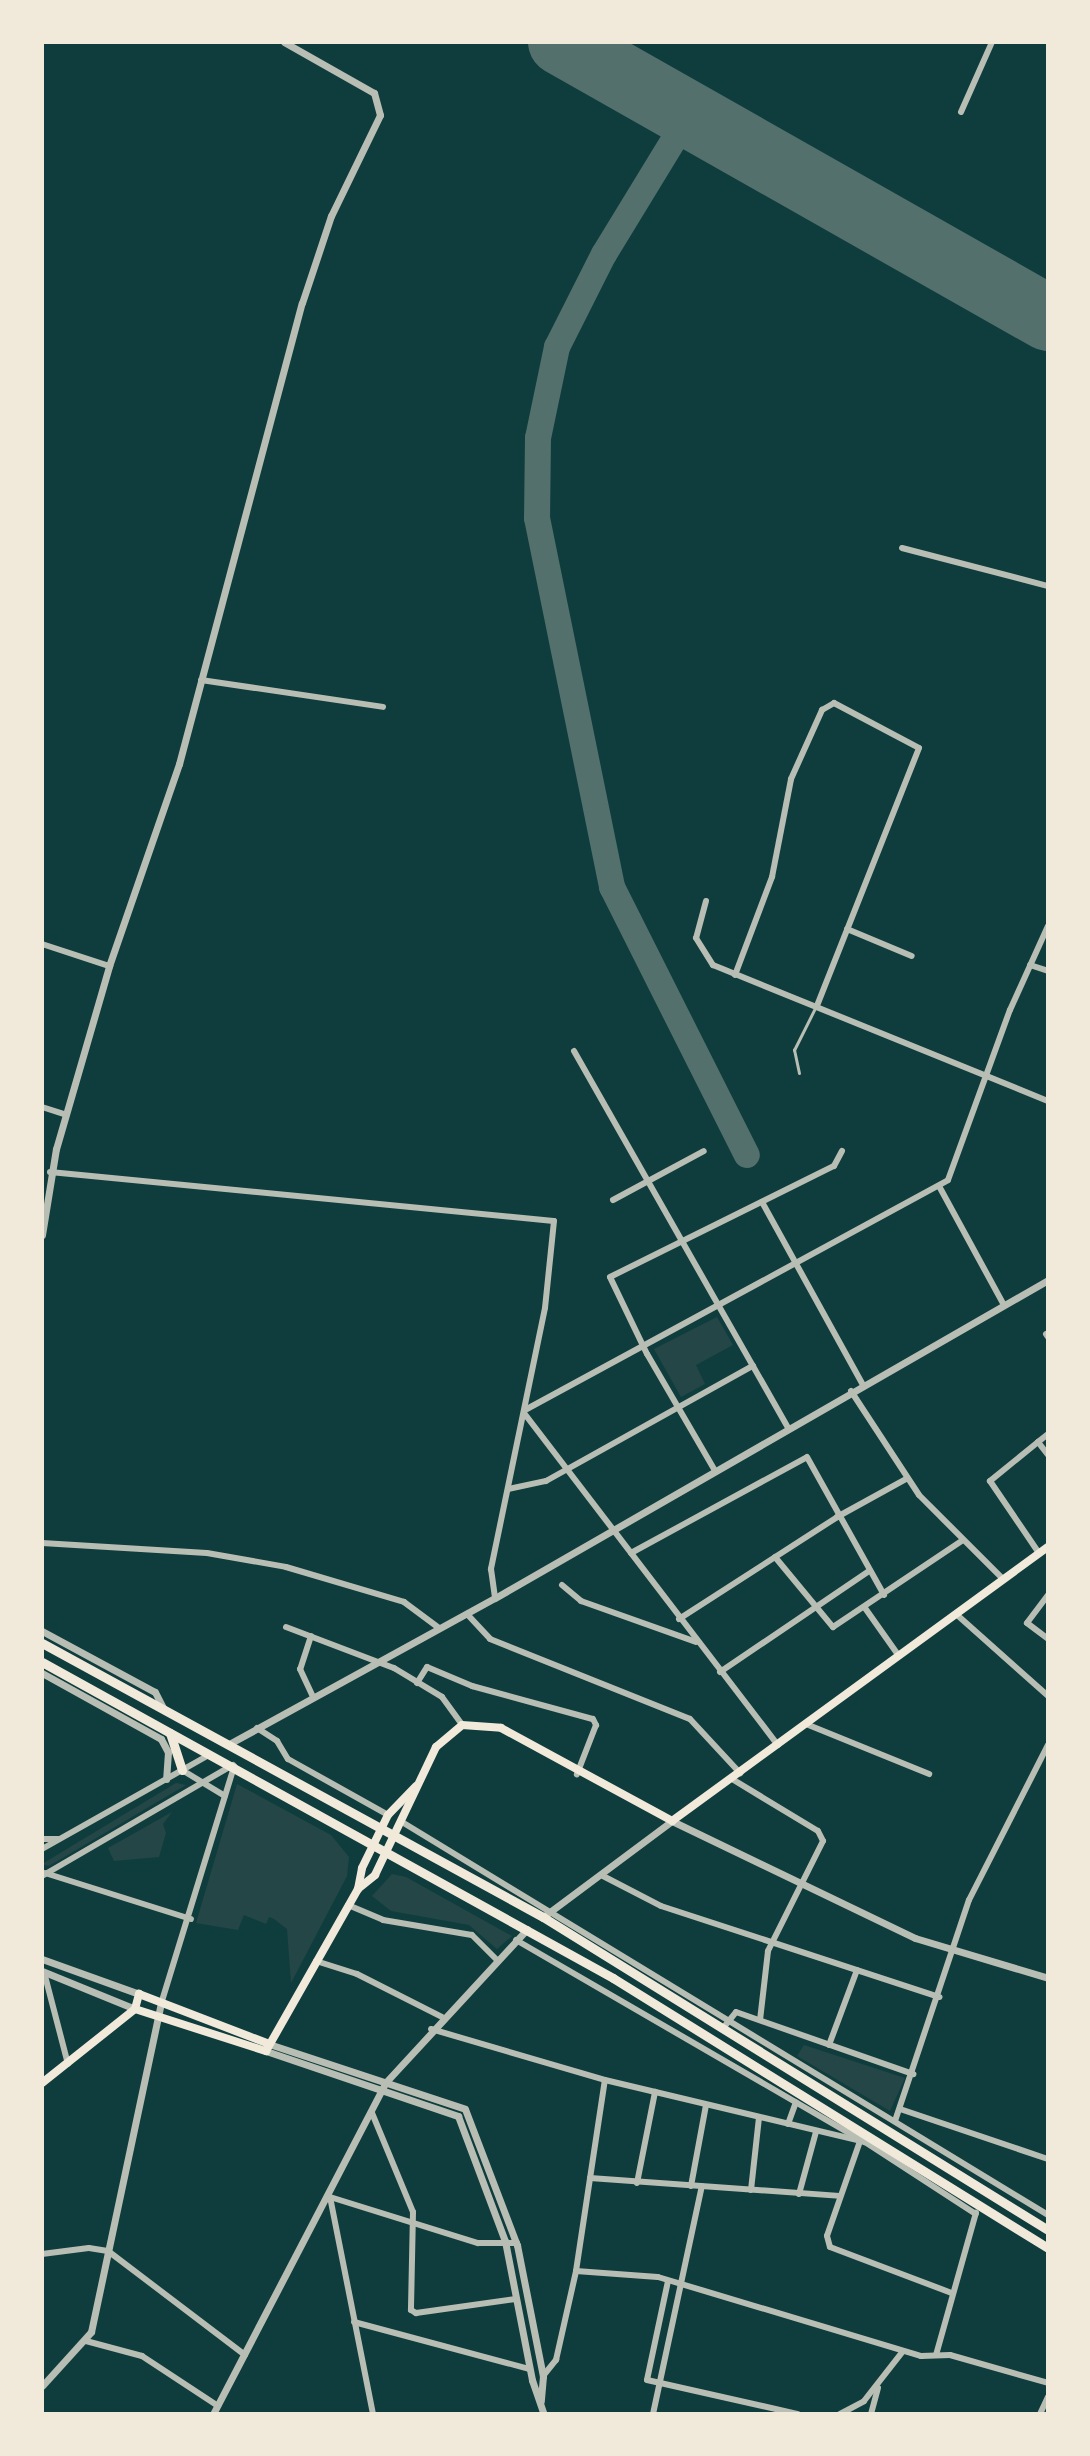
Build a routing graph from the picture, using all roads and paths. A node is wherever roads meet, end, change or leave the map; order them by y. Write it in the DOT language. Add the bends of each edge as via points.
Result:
graph roads {
  1 [pos="284,42"];
  2 [pos="992,42"];
  3 [pos="961,112"];
  4 [pos="902,548"];
  5 [pos="1048,586"];
  6 [pos="201,680"];
  7 [pos="383,707"];
  8 [pos="706,901"];
  9 [pos="1048,926"];
  10 [pos="847,929"];
  11 [pos="42,944"];
  12 [pos="912,956"];
  13 [pos="1030,965"];
  14 [pos="109,966"];
  15 [pos="1048,971"];
  16 [pos="735,975"];
  17 [pos="817,1005"];
  18 [pos="574,1051"];
  19 [pos="799,1073"];
  20 [pos="986,1073"];
  21 [pos="1048,1101"];
  22 [pos="42,1107"];
  23 [pos="66,1115"];
  24 [pos="704,1151"];
  25 [pos="842,1151"];
  26 [pos="50,1172"];
  27 [pos="651,1179"];
  28 [pos="939,1186"];
  29 [pos="613,1200"];
  30 [pos="762,1202"];
  31 [pos="42,1235"];
  32 [pos="685,1239"];
  33 [pos="796,1265"];
  34 [pos="1048,1280"];
  35 [pos="721,1303"];
  36 [pos="1004,1305"];
  37 [pos="642,1345"];
  38 [pos="753,1366"];
  39 [pos="863,1385"];
  40 [pos="851,1391"];
  41 [pos="677,1407"];
  42 [pos="524,1411"];
  43 [pos="788,1427"];
  44 [pos="1048,1434"];
  45 [pos="1038,1442"];
  46 [pos="1048,1455"];
  47 [pos="714,1469"];
  48 [pos="565,1470"];
  49 [pos="906,1479"];
  50 [pos="508,1489"];
  51 [pos="837,1517"];
  52 [pos="612,1527"];
  53 [pos="963,1540"];
  54 [pos="42,1543"];
  55 [pos="1048,1547"];
  56 [pos="631,1553"];
  57 [pos="1039,1553"];
  58 [pos="775,1557"];
  59 [pos="869,1571"];
  60 [pos="1003,1579"];
  61 [pos="562,1585"];
  62 [pos="884,1595"];
  63 [pos="1048,1595"];
  64 [pos="495,1598"];
  65 [pos="815,1607"];
  66 [pos="865,1608"];
  67 [pos="467,1614"];
  68 [pos="956,1614"];
  69 [pos="679,1619"];
  70 [pos="286,1627"];
  71 [pos="439,1628"];
  72 [pos="42,1631"];
  73 [pos="311,1636"];
  74 [pos="1048,1639"];
  75 [pos="696,1642"];
  76 [pos="42,1643"];
  77 [pos="899,1656"];
  78 [pos="375,1661"];
  79 [pos="42,1662"];
  80 [pos="720,1672"];
  81 [pos="42,1673"];
  82 [pos="417,1683"];
  83 [pos="1048,1696"];
  84 [pos="313,1697"];
  85 [pos="164,1710"];
  86 [pos="806,1724"];
  87 [pos="462,1725"];
  88 [pos="164,1728"];
  89 [pos="257,1728"];
  90 [pos="229,1744"];
  91 [pos="778,1745"];
  92 [pos="1048,1745"];
  93 [pos="212,1753"];
  94 [pos="234,1765"];
  95 [pos="182,1770"];
  96 [pos="577,1774"];
  97 [pos="929,1774"];
  98 [pos="736,1776"];
  99 [pos="166,1779"];
  100 [pos="199,1783"];
  101 [pos="416,1786"];
  102 [pos="225,1796"];
  103 [pos="388,1815"];
  104 [pos="672,1821"];
  105 [pos="402,1822"];
  106 [pos="380,1831"];
  107 [pos="61,1838"];
  108 [pos="393,1838"];
  109 [pos="42,1839"];
  110 [pos="372,1845"];
  111 [pos="42,1849"];
  112 [pos="385,1853"];
  113 [pos="43,1873"];
  114 [pos="603,1876"];
  115 [pos="800,1886"];
  116 [pos="358,1889"];
  117 [pos="348,1905"];
  118 [pos="553,1910"];
  119 [pos="543,1917"];
  120 [pos="191,1919"];
  121 [pos="527,1929"];
  122 [pos="516,1940"];
  123 [pos="772,1943"];
  124 [pos="954,1950"];
  125 [pos="42,1957"];
  126 [pos="497,1960"];
  127 [pos="316,1961"];
  128 [pos="857,1970"];
  129 [pos="43,1972"];
  130 [pos="613,1978"];
  131 [pos="1048,1978"];
  132 [pos="607,1989"];
  133 [pos="139,1994"];
  134 [pos="940,1997"];
  135 [pos="161,2004"];
  136 [pos="135,2009"];
  137 [pos="159,2016"];
  138 [pos="442,2017"];
  139 [pos="760,2020"];
  140 [pos="727,2023"];
  141 [pos="431,2029"];
  142 [pos="829,2045"];
  143 [pos="268,2048"];
  144 [pos="68,2064"];
  145 [pos="913,2074"];
  146 [pos="605,2080"];
  147 [pos="42,2083"];
  148 [pos="384,2086"];
  149 [pos="655,2092"];
  150 [pos="796,2102"];
  151 [pos="706,2105"];
  152 [pos="900,2109"];
  153 [pos="372,2113"];
  154 [pos="759,2117"];
  155 [pos="895,2121"];
  156 [pos="788,2124"];
  157 [pos="816,2132"];
  158 [pos="862,2143"];
  159 [pos="884,2150"];
  160 [pos="1048,2159"];
  161 [pos="590,2178"];
  162 [pos="637,2183"];
  163 [pos="691,2186"];
  164 [pos="702,2186"];
  165 [pos="751,2190"];
  166 [pos="799,2194"];
  167 [pos="839,2196"];
  168 [pos="330,2197"];
  169 [pos="977,2210"];
  170 [pos="1048,2215"];
  171 [pos="415,2225"];
  172 [pos="1048,2230"];
  173 [pos="517,2243"];
  174 [pos="506,2244"];
  175 [pos="1048,2248"];
  176 [pos="108,2251"];
  177 [pos="42,2254"];
  178 [pos="576,2271"];
  179 [pos="668,2281"];
  180 [pos="682,2286"];
  181 [pos="952,2293"];
  182 [pos="516,2299"];
  183 [pos="354,2322"];
  184 [pos="86,2341"];
  185 [pos="903,2351"];
  186 [pos="245,2355"];
  187 [pos="936,2355"];
  188 [pos="530,2369"];
  189 [pos="543,2376"];
  190 [pos="1048,2383"];
  191 [pos="661,2384"];
  192 [pos="879,2385"];
  193 [pos="42,2386"];
  194 [pos="1048,2397"];
  195 [pos="541,2403"];
  196 [pos="216,2410"];
  197 [pos="373,2414"];
  198 [pos="544,2414"];
  199 [pos="653,2414"];
  200 [pos="798,2414"];
  201 [pos="840,2414"];
  202 [pos="871,2414"];
  203 [pos="1040,2414"];
  1 -- 6 [label="street" via="374,93 381,109 331,216 310,277"];
  2 -- 3 [label="street"];
  4 -- 5 [label="street"];
  6 -- 7 [label="street"];
  6 -- 14 [label="street" via="154,843"];
  8 -- 16 [label="street" via="696,933 698,947 707,961"];
  9 -- 13 [label="street"];
  10 -- 12 [label="street"];
  10 -- 16 [label="street" via="919,748 831,703 822,710 786,793 772,877"];
  10 -- 17 [label="street"];
  11 -- 14 [label="street"];
  13 -- 15 [label="street"];
  13 -- 20 [label="street"];
  14 -- 23 [label="street"];
  16 -- 17 [label="street"];
  17 -- 19 [label="lane" via="794,1050"];
  17 -- 20 [label="street"];
  18 -- 27 [label="street"];
  20 -- 21 [label="street"];
  20 -- 28 [label="street" via="953,1170"];
  22 -- 23 [label="street"];
  23 -- 26 [label="street"];
  24 -- 27 [label="street"];
  25 -- 30 [label="street" via="834,1166"];
  26 -- 31 [label="street"];
  26 -- 42 [label="street" via="551,1219 555,1225 545,1308"];
  27 -- 29 [label="street"];
  27 -- 32 [label="street"];
  28 -- 33 [label="street"];
  28 -- 36 [label="street"];
  30 -- 32 [label="street"];
  30 -- 33 [label="street"];
  32 -- 35 [label="street"];
  32 -- 37 [label="street" via="612,1274"];
  33 -- 35 [label="street"];
  33 -- 39 [label="street"];
  34 -- 36 [label="street"];
  35 -- 37 [label="street"];
  35 -- 38 [label="street"];
  36 -- 39 [label="street"];
  37 -- 41 [label="street"];
  37 -- 42 [label="street"];
  38 -- 41 [label="street"];
  38 -- 43 [label="street"];
  39 -- 40 [label="street"];
  40 -- 43 [label="street"];
  40 -- 49 [label="street"];
  41 -- 47 [label="street"];
  41 -- 48 [label="street"];
  42 -- 48 [label="street"];
  42 -- 50 [label="street"];
  43 -- 47 [label="street"];
  44 -- 45 [label="street"];
  45 -- 46 [label="street"];
  45 -- 57 [label="street" via="990,1481"];
  47 -- 52 [label="street"];
  48 -- 50 [label="street" via="538,1484"];
  48 -- 52 [label="street"];
  49 -- 51 [label="street"];
  49 -- 53 [label="street"];
  50 -- 64 [label="street" via="491,1569"];
  51 -- 56 [label="street" via="809,1459 802,1457"];
  51 -- 58 [label="street"];
  51 -- 59 [label="street"];
  52 -- 56 [label="street"];
  52 -- 64 [label="street"];
  53 -- 60 [label="street"];
  53 -- 62 [label="street"];
  54 -- 71 [label="street" via="207,1553 286,1567 404,1602"];
  55 -- 57 [label="main road"];
  56 -- 69 [label="street"];
  57 -- 60 [label="main road"];
  58 -- 65 [label="street"];
  58 -- 69 [label="street"];
  59 -- 62 [label="street"];
  59 -- 65 [label="street"];
  60 -- 68 [label="main road"];
  61 -- 75 [label="street" via="581,1601"];
  62 -- 66 [label="street"];
  63 -- 74 [label="street" via="1027,1623"];
  64 -- 67 [label="street"];
  65 -- 66 [label="street" via="832,1627"];
  65 -- 80 [label="street"];
  66 -- 77 [label="street"];
  67 -- 71 [label="street"];
  67 -- 98 [label="street" via="490,1639 690,1719"];
  68 -- 77 [label="main road"];
  68 -- 83 [label="street"];
  69 -- 75 [label="street"];
  70 -- 73 [label="street"];
  71 -- 78 [label="street"];
  72 -- 85 [label="street" via="155,1692"];
  73 -- 78 [label="street"];
  73 -- 84 [label="street" via="300,1669"];
  75 -- 80 [label="street"];
  76 -- 85 [label="main road"];
  77 -- 86 [label="main road"];
  78 -- 82 [label="street"];
  78 -- 84 [label="street"];
  79 -- 88 [label="main road"];
  80 -- 91 [label="street"];
  81 -- 99 [label="street" via="161,1739 168,1757"];
  82 -- 87 [label="street" via="442,1697"];
  82 -- 96 [label="street" via="427,1667 472,1686 593,1719 596,1725"];
  84 -- 89 [label="street"];
  85 -- 90 [label="main road"];
  86 -- 91 [label="main road"];
  86 -- 97 [label="street"];
  87 -- 96 [label="main road" via="501,1728"];
  87 -- 101 [label="main road" via="436,1747"];
  88 -- 93 [label="main road"];
  88 -- 95 [label="main road" via="176,1741"];
  89 -- 90 [label="street"];
  89 -- 103 [label="street" via="277,1741 288,1759"];
  90 -- 106 [label="main road"];
  91 -- 98 [label="main road"];
  92 -- 124 [label="street" via="993,1846"];
  93 -- 94 [label="main road"];
  93 -- 95 [label="street"];
  94 -- 100 [label="street"];
  94 -- 102 [label="street"];
  94 -- 110 [label="main road"];
  95 -- 99 [label="street"];
  95 -- 100 [label="street"];
  96 -- 104 [label="main road"];
  98 -- 104 [label="main road"];
  98 -- 115 [label="street" via="822,1836 823,1845"];
  99 -- 107 [label="street"];
  100 -- 102 [label="street"];
  100 -- 113 [label="street"];
  101 -- 103 [label="main road"];
  101 -- 105 [label="main road"];
  102 -- 120 [label="street"];
  103 -- 106 [label="main road"];
  104 -- 114 [label="street"];
  104 -- 115 [label="street"];
  105 -- 108 [label="main road"];
  105 -- 118 [label="street"];
  106 -- 108 [label="main road"];
  106 -- 110 [label="main road"];
  107 -- 109 [label="street"];
  107 -- 111 [label="street"];
  108 -- 112 [label="main road"];
  108 -- 119 [label="main road"];
  110 -- 112 [label="main road"];
  110 -- 116 [label="main road"];
  112 -- 116 [label="main road" via="371,1879"];
  112 -- 121 [label="main road"];
  113 -- 120 [label="street"];
  114 -- 118 [label="street"];
  114 -- 123 [label="street" via="661,1906"];
  115 -- 123 [label="street"];
  115 -- 124 [label="street"];
  116 -- 117 [label="main road"];
  117 -- 126 [label="street" via="383,1920 472,1935"];
  117 -- 127 [label="main road"];
  118 -- 119 [label="street"];
  118 -- 140 [label="street"];
  119 -- 140 [label="main road"];
  120 -- 135 [label="street"];
  121 -- 122 [label="street"];
  121 -- 130 [label="main road"];
  122 -- 126 [label="street"];
  122 -- 132 [label="street"];
  123 -- 128 [label="street"];
  123 -- 139 [label="street"];
  124 -- 131 [label="street"];
  124 -- 134 [label="street"];
  125 -- 133 [label="street"];
  126 -- 138 [label="street"];
  127 -- 138 [label="street" via="357,1974"];
  127 -- 143 [label="main road"];
  128 -- 134 [label="street"];
  128 -- 142 [label="street"];
  129 -- 136 [label="street"];
  129 -- 144 [label="street"];
  130 -- 132 [label="street"];
  130 -- 159 [label="main road"];
  132 -- 150 [label="street"];
  133 -- 135 [label="main road"];
  133 -- 136 [label="main road"];
  134 -- 145 [label="street"];
  135 -- 137 [label="street"];
  135 -- 143 [label="main road"];
  136 -- 137 [label="main road"];
  136 -- 144 [label="main road"];
  137 -- 143 [label="main road"];
  137 -- 176 [label="street"];
  138 -- 141 [label="street"];
  139 -- 140 [label="street" via="736,2012"];
  139 -- 142 [label="street"];
  140 -- 155 [label="street"];
  140 -- 172 [label="main road"];
  141 -- 146 [label="street"];
  141 -- 148 [label="street"];
  142 -- 145 [label="street"];
  143 -- 148 [label="street"];
  144 -- 147 [label="main road"];
  145 -- 152 [label="street"];
  146 -- 149 [label="street"];
  146 -- 161 [label="street"];
  148 -- 153 [label="street"];
  148 -- 173 [label="street" via="465,2109"];
  148 -- 174 [label="street" via="458,2116"];
  149 -- 151 [label="street"];
  149 -- 162 [label="street"];
  150 -- 156 [label="street"];
  150 -- 158 [label="street"];
  151 -- 154 [label="street"];
  151 -- 163 [label="street"];
  152 -- 155 [label="street"];
  152 -- 160 [label="street"];
  153 -- 168 [label="street"];
  153 -- 171 [label="street"];
  154 -- 156 [label="street"];
  154 -- 165 [label="street"];
  155 -- 170 [label="street"];
  156 -- 157 [label="street"];
  157 -- 158 [label="street"];
  157 -- 166 [label="street"];
  158 -- 159 [label="street"];
  158 -- 167 [label="street"];
  159 -- 169 [label="main road"];
  161 -- 162 [label="street"];
  161 -- 178 [label="street"];
  162 -- 163 [label="street"];
  163 -- 164 [label="street"];
  164 -- 165 [label="street"];
  164 -- 180 [label="street"];
  165 -- 166 [label="street"];
  166 -- 167 [label="street"];
  167 -- 181 [label="street" via="827,2236 830,2247"];
  168 -- 171 [label="street"];
  168 -- 183 [label="street"];
  168 -- 186 [label="street"];
  169 -- 175 [label="main road"];
  169 -- 181 [label="street"];
  171 -- 174 [label="street" via="478,2243"];
  171 -- 182 [label="street" via="413,2312"];
  173 -- 174 [label="street"];
  173 -- 189 [label="street"];
  174 -- 182 [label="street"];
  176 -- 177 [label="street"];
  176 -- 184 [label="street"];
  176 -- 186 [label="street"];
  178 -- 179 [label="street"];
  178 -- 189 [label="street" via="556,2360"];
  179 -- 180 [label="street"];
  179 -- 191 [label="street" via="646,2377"];
  180 -- 185 [label="street"];
  180 -- 191 [label="street"];
  181 -- 187 [label="street"];
  182 -- 188 [label="street"];
  183 -- 188 [label="street"];
  183 -- 197 [label="street"];
  184 -- 193 [label="street"];
  184 -- 196 [label="street" via="142,2356"];
  185 -- 187 [label="street"];
  185 -- 192 [label="street"];
  186 -- 196 [label="street"];
  187 -- 190 [label="street"];
  188 -- 195 [label="street"];
  189 -- 195 [label="street"];
  191 -- 199 [label="street"];
  191 -- 200 [label="street"];
  192 -- 201 [label="street"];
  192 -- 202 [label="street"];
  194 -- 203 [label="street"];
  195 -- 198 [label="street"];
}
